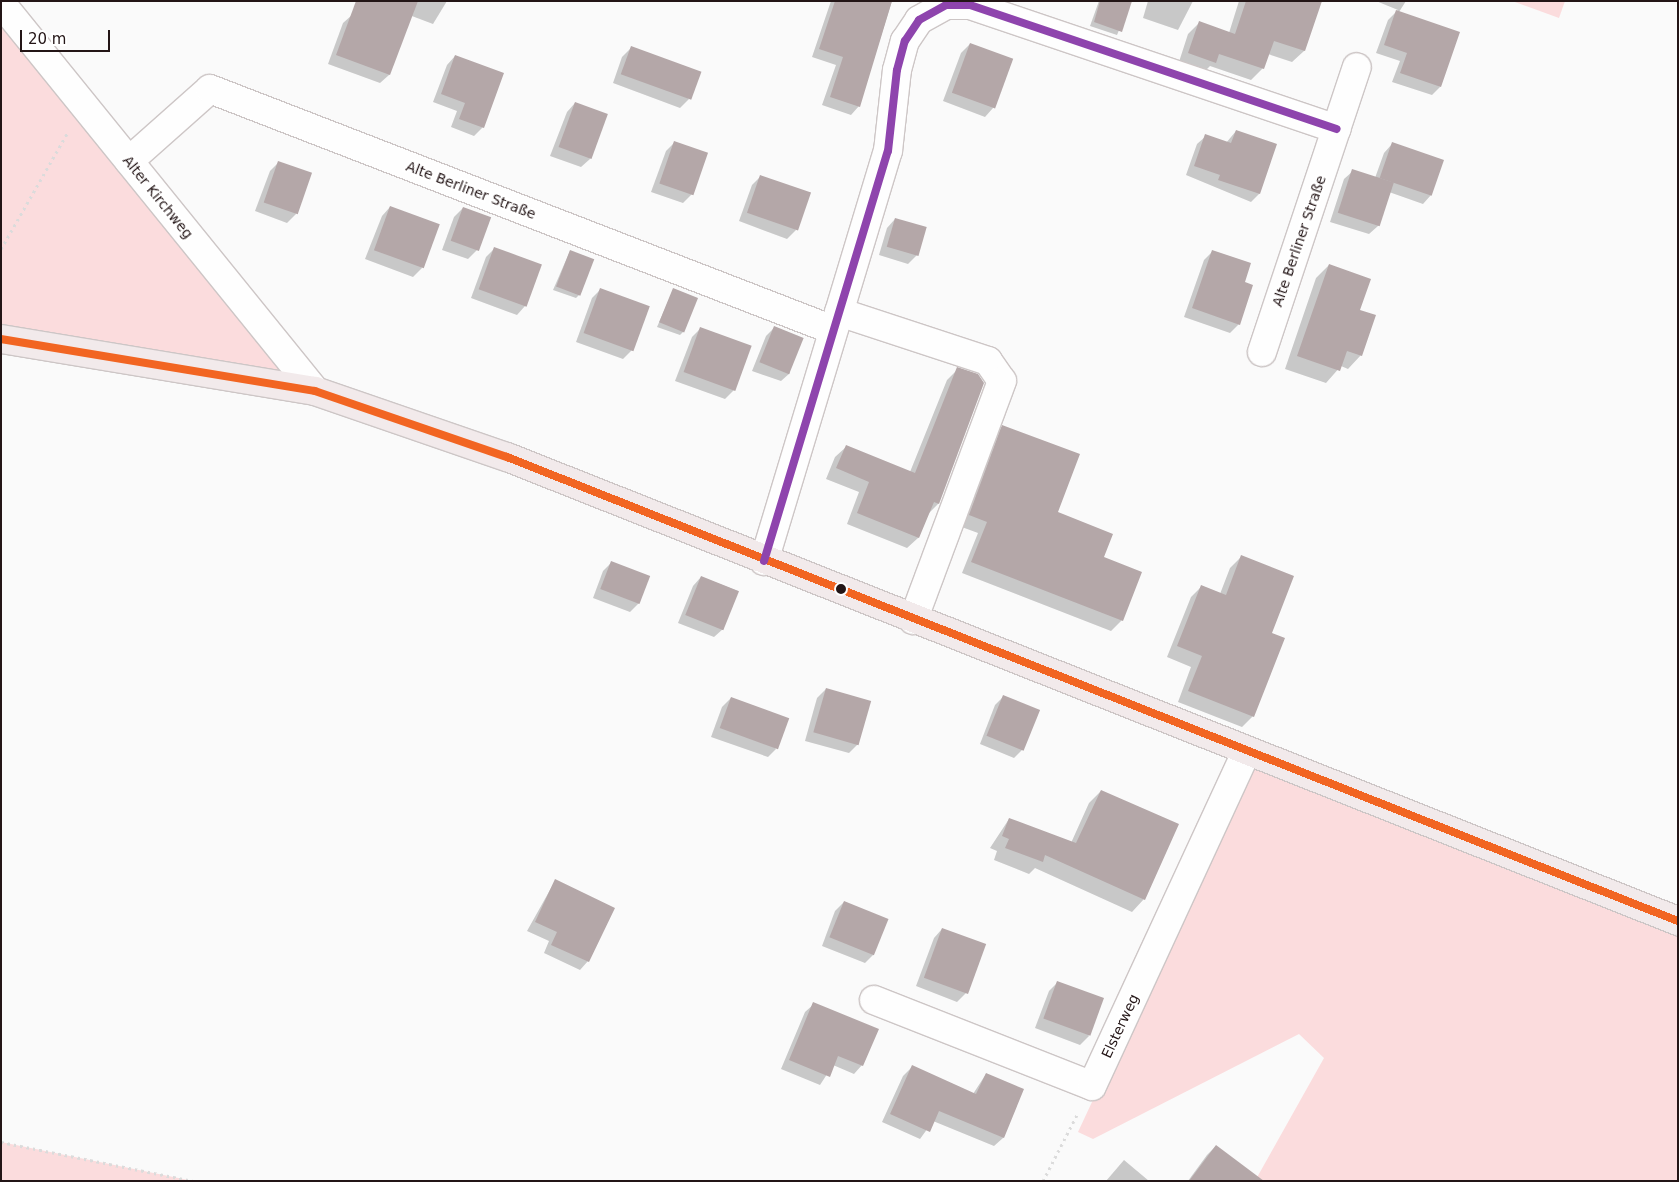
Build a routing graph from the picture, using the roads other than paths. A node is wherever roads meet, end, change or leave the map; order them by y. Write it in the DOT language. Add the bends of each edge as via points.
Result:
graph roads {
  1 [pos="1,2"];
  2 [pos="1357,67"];
  3 [pos="1337,129"];
  4 [pos="129,161"];
  5 [pos="836,321"];
  6 [pos="1,339"];
  7 [pos="1262,352"];
  8 [pos="315,391"];
  9 [pos="764,561"];
  10 [pos="913,620"];
  11 [pos="1246,752"];
  12 [pos="1678,922"];
  13 [pos="874,1000"];
  1 -- 4 [label="street, Alter Kirchweg"];
  2 -- 3 [label="street, Alte Berliner Straße"];
  3 -- 5 [label="street" via="970,5 946,5 920,20 905,41 897,70 888,151"];
  3 -- 7 [label="street, Alte Berliner Straße"];
  4 -- 5 [label="street, Alte Berliner Straße" via="210,89"];
  4 -- 8 [label="street, Alter Kirchweg"];
  5 -- 9 [label="street"];
  5 -- 10 [label="street" via="988,361 1002,381"];
  6 -- 8 [label="main road"];
  8 -- 9 [label="main road" via="506,458"];
  9 -- 10 [label="main road"];
  10 -- 11 [label="main road"];
  11 -- 12 [label="main road"];
  11 -- 13 [label="street, Elsterweg" via="1092,1086"];
}
